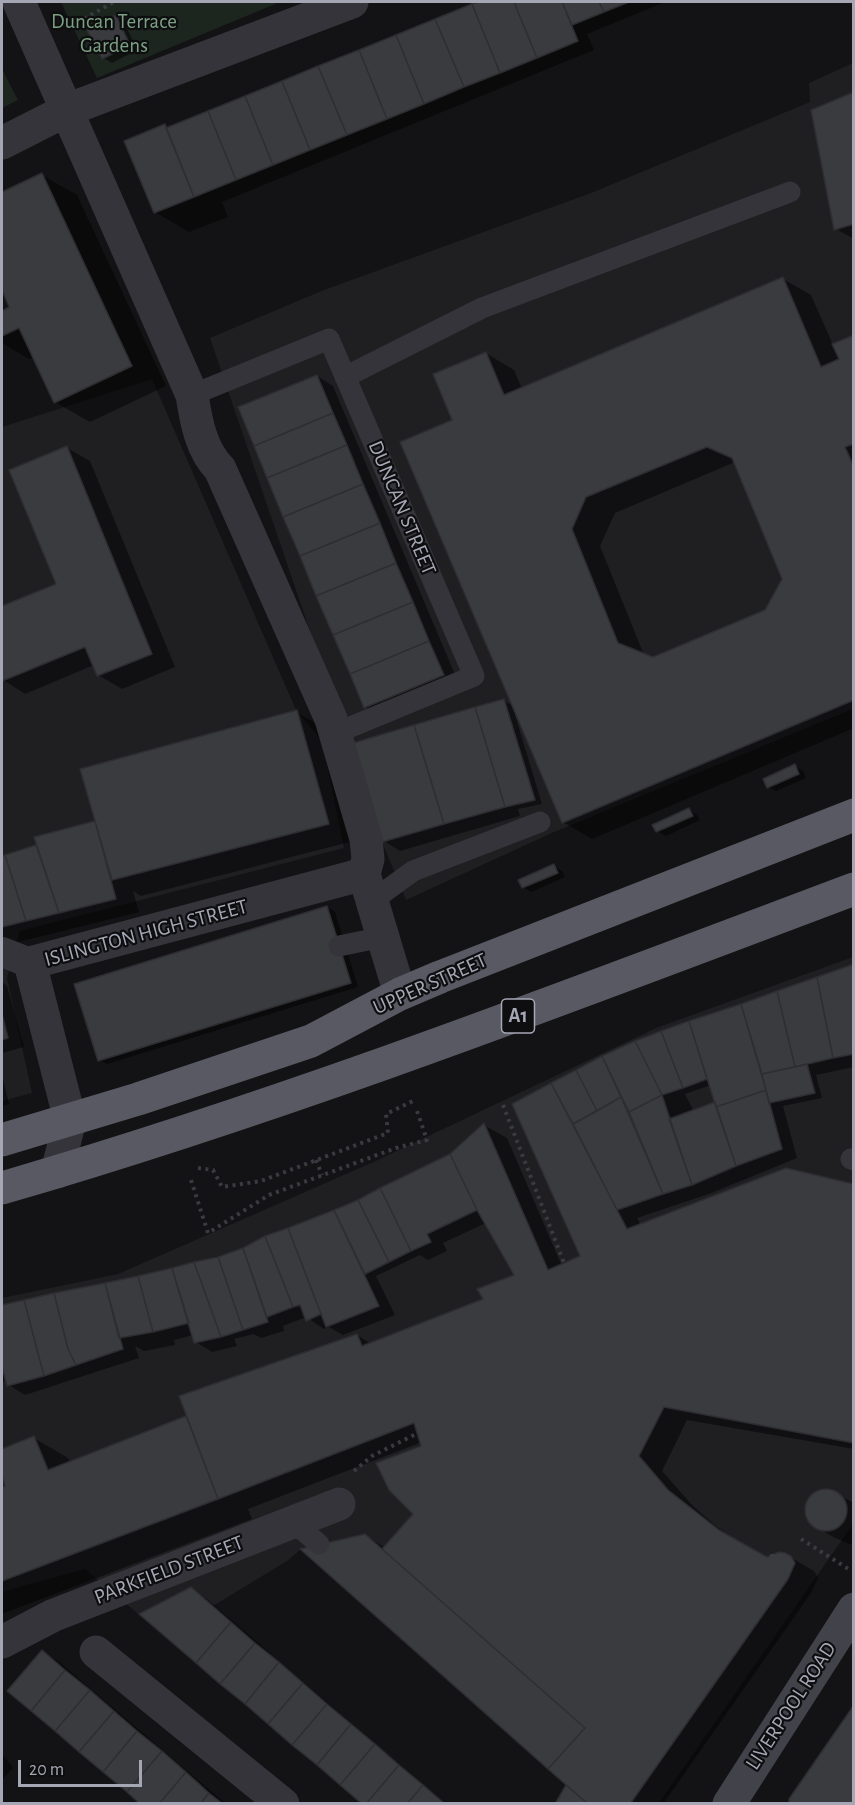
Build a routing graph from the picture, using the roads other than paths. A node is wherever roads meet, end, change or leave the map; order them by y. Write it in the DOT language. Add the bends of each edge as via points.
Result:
graph roads {
  1 [pos="19,2"];
  2 [pos="352,2"];
  3 [pos="68,110"];
  4 [pos="2,142"];
  5 [pos="790,192"];
  6 [pos="345,376"];
  7 [pos="192,395"];
  8 [pos="336,733"];
  9 [pos="854,815"];
  10 [pos="540,822"];
  11 [pos="368,888"];
  12 [pos="854,889"];
  13 [pos="382,937"];
  14 [pos="339,946"];
  15 [pos="16,958"];
  16 [pos="400,994"];
  17 [pos="70,1120"];
  18 [pos="2,1140"];
  19 [pos="57,1172"];
  20 [pos="2,1188"];
  21 [pos="339,1504"];
  22 [pos="294,1522"];
  23 [pos="319,1544"];
  24 [pos="854,1609"];
  25 [pos="2,1642"];
  26 [pos="96,1652"];
  27 [pos="283,1803"];
  28 [pos="729,1803"];
  1 -- 3 [label="street"];
  2 -- 3 [label="street"];
  3 -- 4 [label="street"];
  3 -- 7 [label="street"];
  5 -- 6 [label="lane" via="482,308"];
  6 -- 7 [label="lane, DUNCAN STREET" via="329,339"];
  6 -- 8 [label="lane, DUNCAN STREET" via="474,676"];
  7 -- 8 [label="street" via="196,422 210,459 220,469"];
  8 -- 11 [label="street" via="366,839"];
  9 -- 16 [label="highway, UPPER STREET"];
  10 -- 11 [label="lane"];
  11 -- 13 [label="street"];
  11 -- 15 [label="street, ISLINGTON HIGH STREET"];
  12 -- 19 [label="highway, A1" via="475,1032 179,1135"];
  13 -- 14 [label="lane"];
  13 -- 16 [label="street"];
  15 -- 17 [label="street, ISLINGTON HIGH STREET"];
  16 -- 17 [label="highway, UPPER STREET" via="311,1041"];
  17 -- 18 [label="highway, UPPER STREET"];
  17 -- 19 [label="street, ISLINGTON HIGH STREET"];
  19 -- 20 [label="highway, A1"];
  21 -- 22 [label="street, PARKFIELD STREET"];
  22 -- 23 [label="lane"];
  22 -- 25 [label="street, PARKFIELD STREET" via="54,1615"];
  24 -- 28 [label="main road, LIVERPOOL ROAD"];
  26 -- 27 [label="street"];
}
